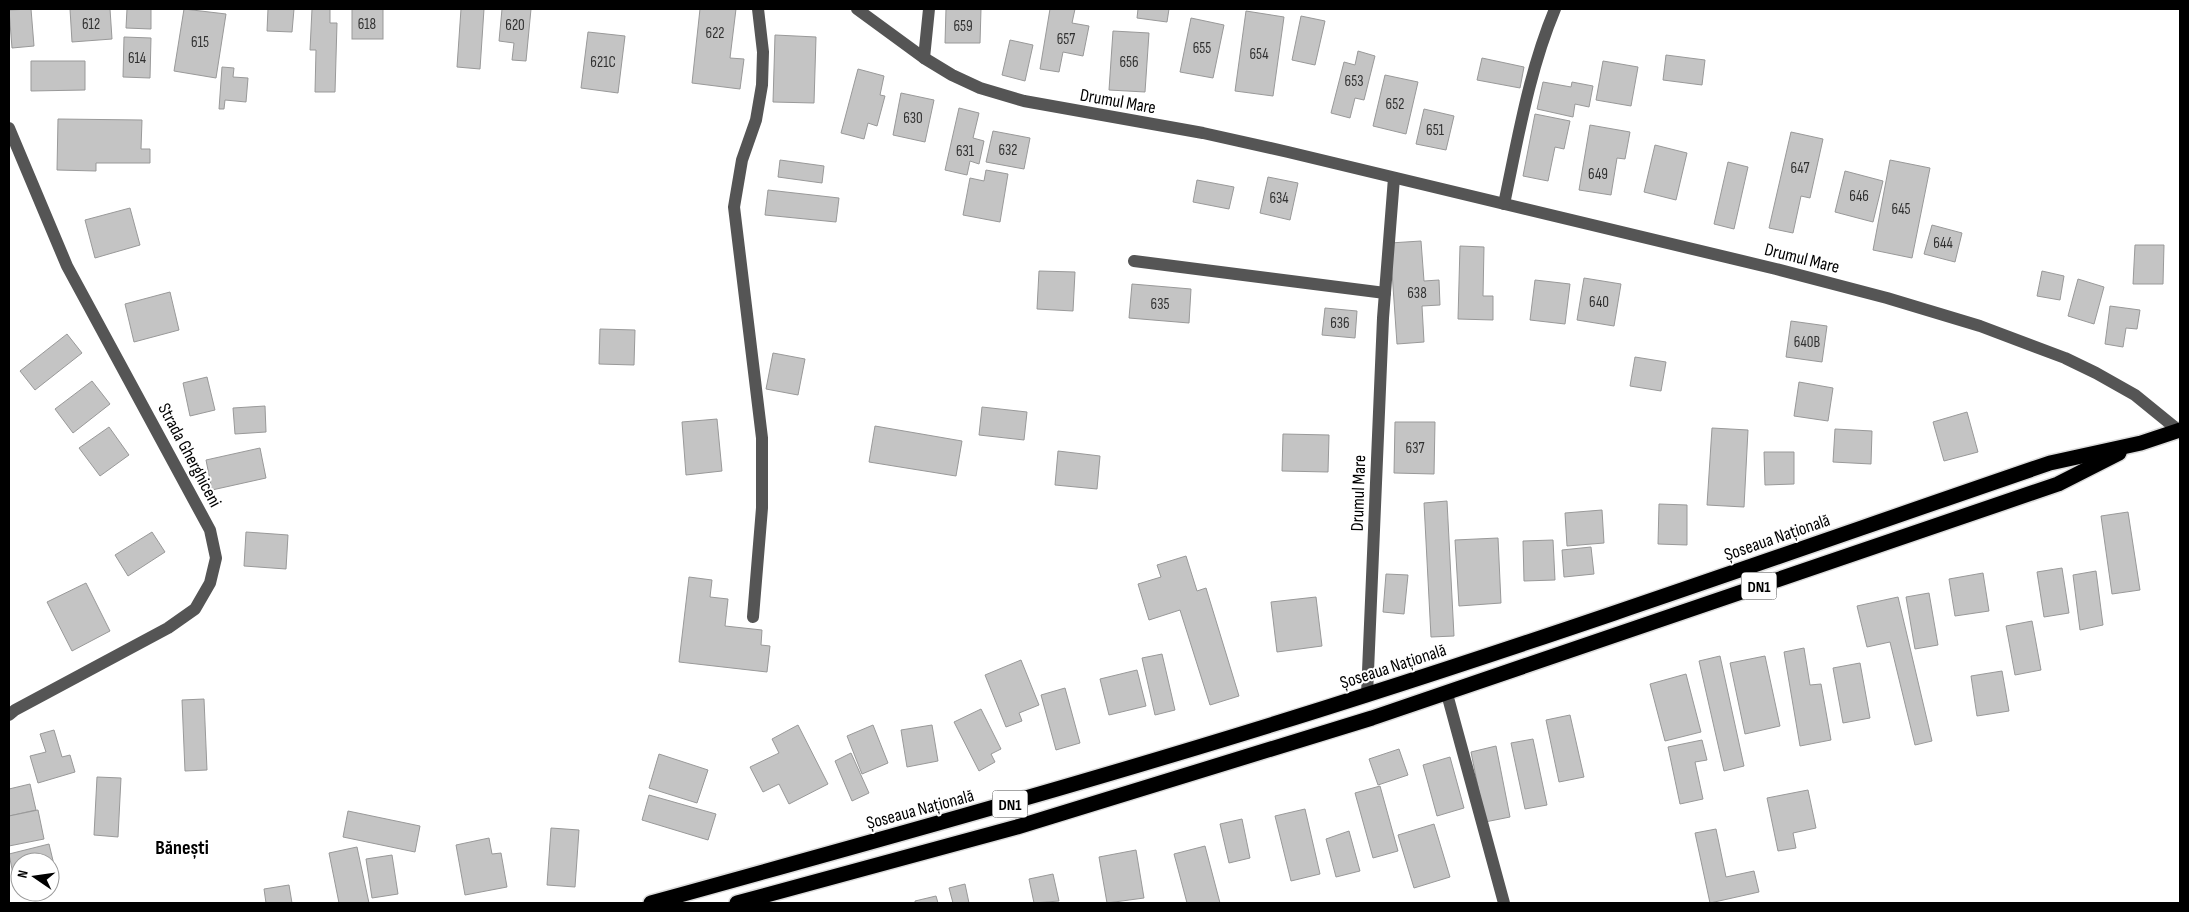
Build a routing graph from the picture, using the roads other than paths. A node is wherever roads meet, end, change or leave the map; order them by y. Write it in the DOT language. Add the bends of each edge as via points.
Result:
graph roads {
  1 [pos="758,9"];
  2 [pos="857,9"];
  3 [pos="929,9"];
  4 [pos="1555,9"];
  5 [pos="924,58"];
  6 [pos="9,128"];
  7 [pos="1394,178"];
  8 [pos="1504,204"];
  9 [pos="1134,261"];
  10 [pos="1385,293"];
  11 [pos="2179,430"];
  12 [pos="2141,443"];
  13 [pos="753,617"];
  14 [pos="1447,694"];
  15 [pos="1367,695"];
  16 [pos="9,715"];
  17 [pos="651,903"];
  18 [pos="737,903"];
  19 [pos="1504,903"];
  1 -- 13 [label="street" via="763,52 762,85 756,120 742,160 734,207 762,438 762,508"];
  2 -- 5 [label="street, Drumul Mare"];
  3 -- 5 [label="street"];
  4 -- 8 [label="street" via="1531,76"];
  5 -- 7 [label="street, Drumul Mare" via="980,88 1024,101 1203,134"];
  6 -- 16 [label="street, Strada Gherghiceni" via="67,266 210,530 216,558 210,583 195,609 168,628"];
  7 -- 8 [label="street, Drumul Mare"];
  7 -- 10 [label="street, Drumul Mare"];
  8 -- 11 [label="street, Drumul Mare" via="1887,298 1980,326 2096,373 2135,395"];
  9 -- 10 [label="street"];
  10 -- 15 [label="street, Drumul Mare"];
  11 -- 12 [label="highway, Șoseaua Națională / DN1"];
  12 -- 14 [label="highway, Șoseaua Națională / DN1" via="2058,484"];
  12 -- 15 [label="highway, Șoseaua Națională / DN1" via="2050,463"];
  14 -- 18 [label="highway, Șoseaua Națională / DN1" via="1017,827"];
  14 -- 19 [label="street"];
  15 -- 17 [label="highway, Șoseaua Națională / DN1" via="1011,803"];
}
